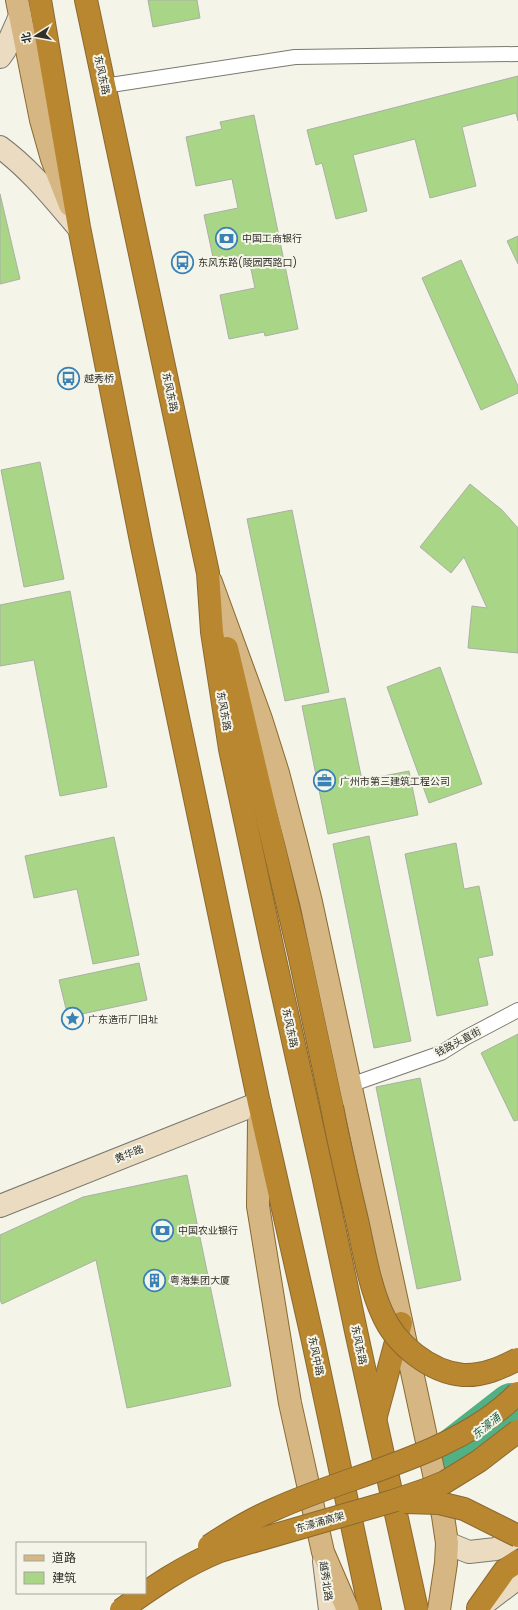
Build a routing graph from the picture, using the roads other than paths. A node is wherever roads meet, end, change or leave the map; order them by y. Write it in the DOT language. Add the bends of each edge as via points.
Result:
graph roads {
  1 [pos="40,0"];
  2 [pos="86,0"];
  3 [pos="19,8"];
  4 [pos="518,54"];
  5 [pos="0,57"];
  6 [pos="104,86"];
  7 [pos="0,147"];
  8 [pos="79,227"];
  9 [pos="208,573"];
  10 [pos="518,1010"];
  11 [pos="350,1085"];
  12 [pos="259,1103"];
  13 [pos="0,1206"];
  14 [pos="401,1323"];
  15 [pos="518,1359"];
  16 [pos="518,1393"];
  17 [pos="375,1419"];
  18 [pos="518,1431"];
  19 [pos="394,1501"];
  20 [pos="518,1536"];
  21 [pos="447,1543"];
  22 [pos="322,1552"];
  23 [pos="518,1561"];
  24 [pos="518,1578"];
  25 [pos="146,1588"];
  26 [pos="146,1593"];
  27 [pos="138,1594"];
  28 [pos="144,1594"];
  29 [pos="477,1609"];
  30 [pos="115,1610"];
  31 [pos="121,1610"];
  32 [pos="330,1610"];
  33 [pos="348,1610"];
  34 [pos="370,1610"];
  35 [pos="417,1610"];
  36 [pos="439,1610"];
  1 -- 8 [label="highway"];
  2 -- 6 [label="highway, 东风东路"];
  3 -- 5 [label="street" via="5,50"];
  3 -- 8 [label="main road" via="52,159"];
  4 -- 6 [label="lane" via="295,57"];
  6 -- 9 [label="highway, 东风东路"];
  7 -- 8 [label="street" via="33,176"];
  8 -- 12 [label="highway"];
  9 -- 11 [label="main road" via="242,664 278,773 310,902"];
  9 -- 15 [label="highway, bridge" via="300,953 340,1149 382,1315 397,1337 415,1356 440,1369 463,1375 483,1373"];
  9 -- 17 [label="highway, 东风东路" via="212,632 230,749"];
  10 -- 11 [label="lane, 钱路头直街" via="441,1052"];
  11 -- 14 [label="main road"];
  12 -- 13 [label="street, 黄华路"];
  12 -- 22 [label="main road" via="258,1206 290,1403"];
  12 -- 34 [label="highway, 东风中路"];
  14 -- 17 [label="highway"];
  14 -- 21 [label="main road" via="435,1472"];
  16 -- 25 [label="highway, bridge" via="496,1412 448,1441 276,1509 238,1528"];
  17 -- 35 [label="highway"];
  18 -- 19 [label="highway, 东濠涌高架, bridge" via="480,1461 445,1482"];
  19 -- 20 [label="highway, bridge" via="439,1503 458,1507"];
  19 -- 26 [label="highway, 东濠涌高架, bridge" via="214,1553 196,1560"];
  20 -- 21 [label="street" via="496,1548 469,1552"];
  21 -- 36 [label="main road"];
  22 -- 32 [label="street, 越秀北路"];
  22 -- 33 [label="main road"];
  23 -- 29 [label="highway" via="505,1570"];
  24 -- 29 [label="street"];
  27 -- 30 [label="highway"];
  28 -- 31 [label="highway, 东濠涌高架, bridge"];
}
